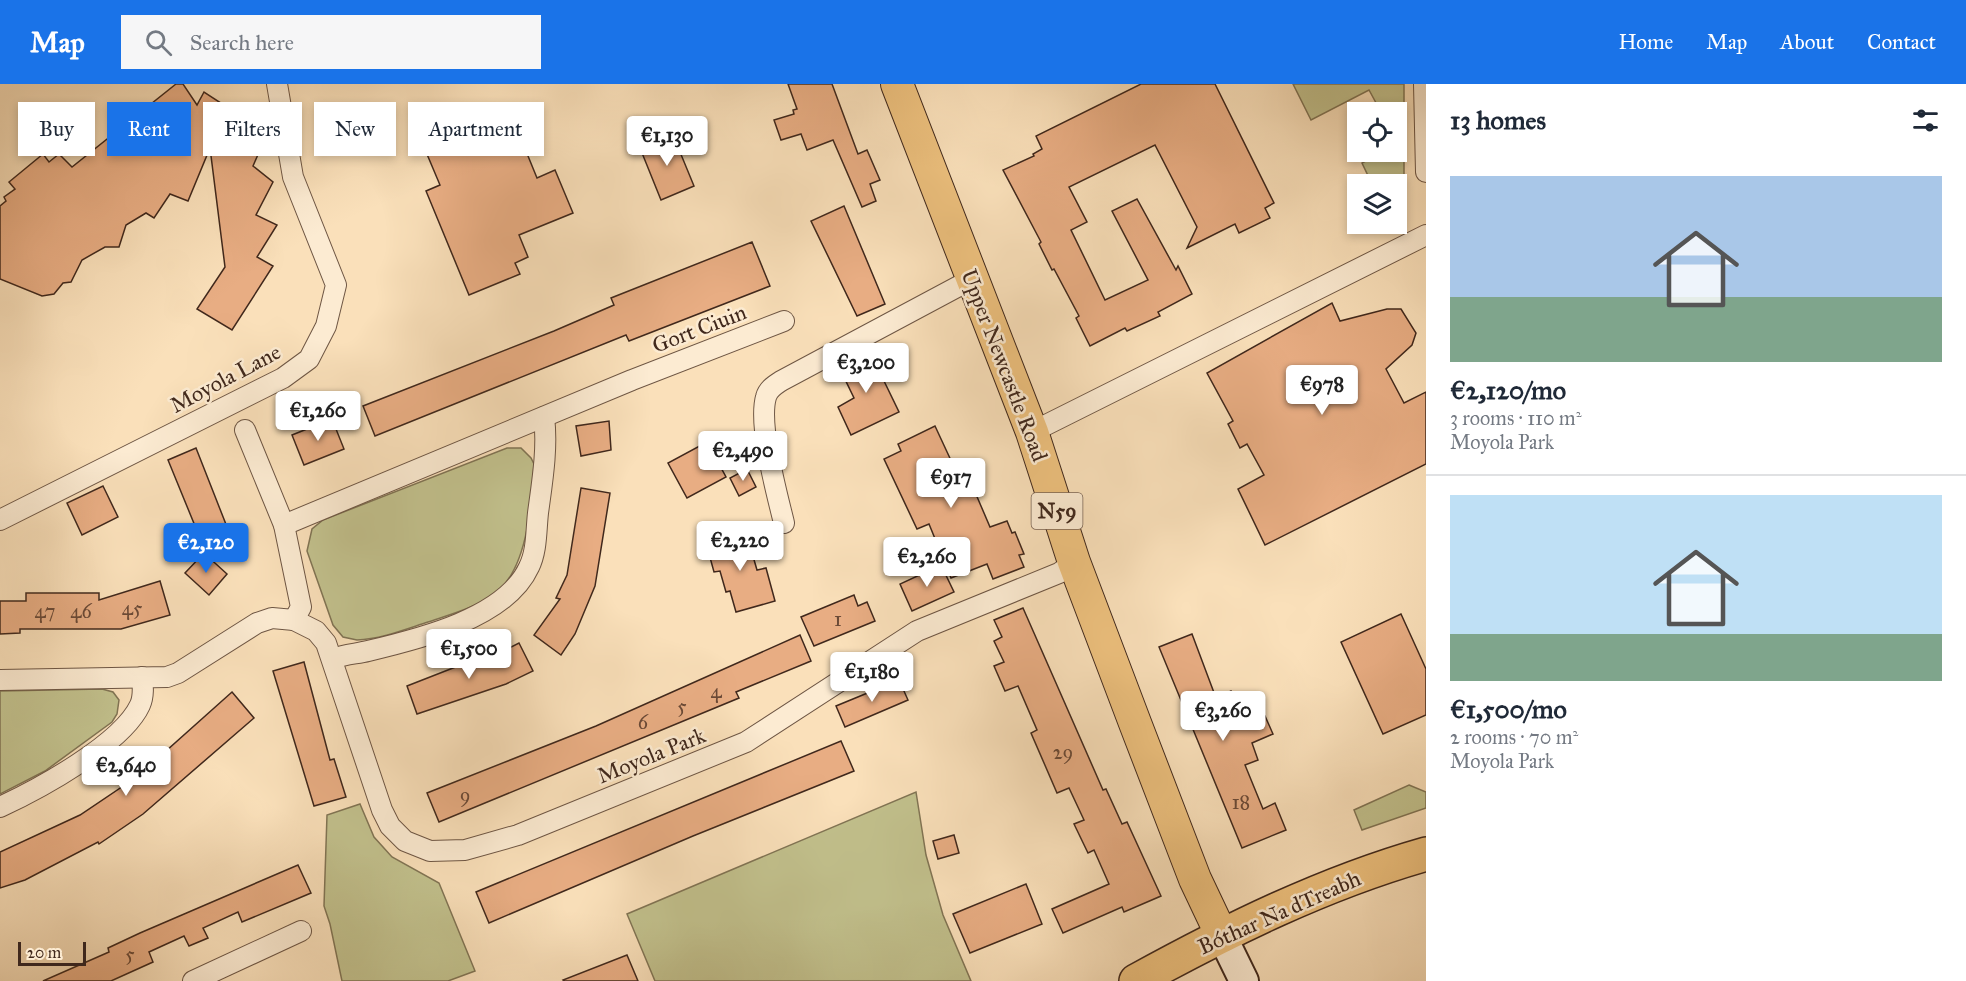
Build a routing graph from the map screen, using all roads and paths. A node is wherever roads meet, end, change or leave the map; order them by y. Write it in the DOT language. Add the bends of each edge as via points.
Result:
graph roads {
  1 [pos="277,84"];
  2 [pos="897,84"];
  3 [pos="1424,84"];
  4 [pos="1426,172"];
  5 [pos="1426,235"];
  6 [pos="972,279"];
  7 [pos="784,321"];
  8 [pos="544,417"];
  9 [pos="245,430"];
  10 [pos="1032,432"];
  11 [pos="0,520"];
  12 [pos="784,523"];
  13 [pos="284,525"];
  14 [pos="1074,561"];
  15 [pos="294,620"];
  16 [pos="333,659"];
  17 [pos="142,677"];
  18 [pos="0,680"];
  19 [pos="0,807"];
  20 [pos="1426,854"];
  21 [pos="301,931"];
  22 [pos="1222,936"];
  23 [pos="193,981"];
  24 [pos="1136,981"];
  25 [pos="1244,981"];
  1 -- 11 [label="street, Moyola Lane" via="293,177 336,285 326,326 309,359 283,378"];
  2 -- 6 [label="main road, Upper Newcastle Road / N59"];
  3 -- 4 [label="street"];
  5 -- 10 [label="street"];
  6 -- 10 [label="main road, Upper Newcastle Road / N59"];
  6 -- 12 [label="street" via="769,390 765,399 765,427"];
  7 -- 8 [label="street, Gort Ciuin"];
  8 -- 13 [label="street"];
  8 -- 16 [label="street" via="533,557 523,578 482,615 404,642 349,652"];
  9 -- 13 [label="street"];
  10 -- 14 [label="main road, Upper Newcastle Road / N59"];
  13 -- 15 [label="street" via="301,607"];
  14 -- 16 [label="street, Moyola Park" via="1059,573 917,631 746,742 518,835 465,850 430,851 416,847 390,826"];
  14 -- 22 [label="main road, Upper Newcastle Road / N59" via="1195,879"];
  15 -- 16 [label="street, Moyola Park" via="316,631"];
  15 -- 17 [label="street" via="266,619 173,675"];
  17 -- 18 [label="street"];
  17 -- 19 [label="street" via="140,707 121,730 53,778"];
  20 -- 22 [label="highway, Bóthar Na dTreabh" via="1344,880"];
  21 -- 23 [label="street"];
  22 -- 24 [label="highway, Bóthar Na dTreabh"];
  22 -- 25 [label="main road, Upper Newcastle Road"];
}
